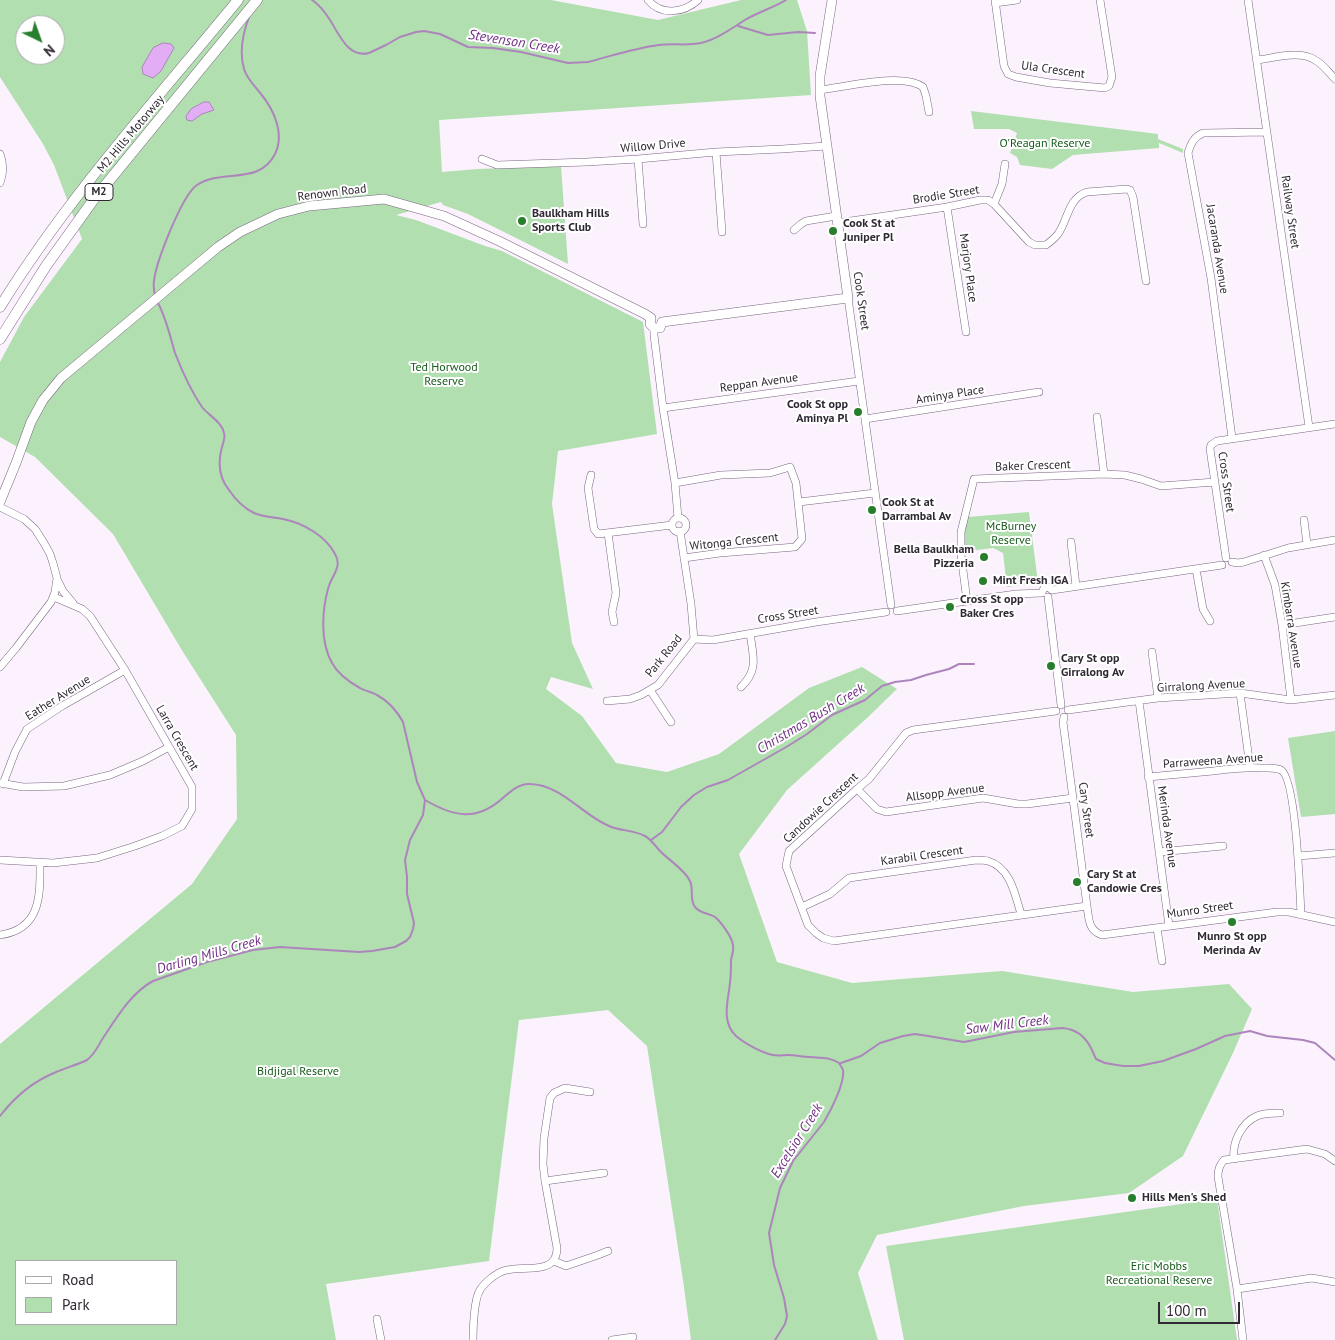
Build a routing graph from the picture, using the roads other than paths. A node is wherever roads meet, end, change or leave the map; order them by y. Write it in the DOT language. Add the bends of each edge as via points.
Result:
graph roads {
  1 [pos="238,0"];
  2 [pos="257,0"];
  3 [pos="648,0"];
  4 [pos="698,0"];
  5 [pos="832,0"];
  6 [pos="1017,0"];
  7 [pos="1100,0"];
  8 [pos="1248,0"];
  9 [pos="995,2"];
  10 [pos="1257,60"];
  11 [pos="1335,79"];
  12 [pos="820,90"];
  13 [pos="929,112"];
  14 [pos="1267,132"];
  15 [pos="826,146"];
  16 [pos="716,152"];
  17 [pos="0,154"];
  18 [pos="482,159"];
  19 [pos="638,159"];
  20 [pos="1005,164"];
  21 [pos="0,183"];
  22 [pos="994,204"];
  23 [pos="947,207"];
  24 [pos="837,219"];
  25 [pos="643,224"];
  26 [pos="794,230"];
  27 [pos="722,232"];
  28 [pos="1146,281"];
  29 [pos="848,298"];
  30 [pos="0,307"];
  31 [pos="651,318"];
  32 [pos="662,322"];
  33 [pos="654,328"];
  34 [pos="966,332"];
  35 [pos="0,339"];
  36 [pos="859,381"];
  37 [pos="1039,392"];
  38 [pos="663,408"];
  39 [pos="1097,417"];
  40 [pos="865,419"];
  41 [pos="1335,424"];
  42 [pos="1309,427"];
  43 [pos="1232,438"];
  44 [pos="1104,474"];
  45 [pos="591,475"];
  46 [pos="1215,482"];
  47 [pos="675,483"];
  48 [pos="875,493"];
  49 [pos="0,502"];
  50 [pos="799,502"];
  51 [pos="0,508"];
  52 [pos="678,518"];
  53 [pos="1304,520"];
  54 [pos="672,525"];
  55 [pos="680,531"];
  56 [pos="608,534"];
  57 [pos="1335,540"];
  58 [pos="1071,542"];
  59 [pos="1307,544"];
  60 [pos="1264,555"];
  61 [pos="684,558"];
  62 [pos="1226,562"];
  63 [pos="1196,569"];
  64 [pos="57,578"];
  65 [pos="1076,586"];
  66 [pos="1047,593"];
  67 [pos="54,597"];
  68 [pos="967,601"];
  69 [pos="75,606"];
  70 [pos="891,609"];
  71 [pos="1335,617"];
  72 [pos="1210,621"];
  73 [pos="614,622"];
  74 [pos="1282,625"];
  75 [pos="750,633"];
  76 [pos="694,639"];
  77 [pos="1152,652"];
  78 [pos="0,667"];
  79 [pos="125,670"];
  80 [pos="741,687"];
  81 [pos="650,690"];
  82 [pos="1240,693"];
  83 [pos="1335,695"];
  84 [pos="1158,698"];
  85 [pos="1291,700"];
  86 [pos="607,701"];
  87 [pos="1139,701"];
  88 [pos="1061,705"];
  89 [pos="1056,711"];
  90 [pos="1066,713"];
  91 [pos="671,722"];
  92 [pos="169,747"];
  93 [pos="1250,767"];
  94 [pos="1148,777"];
  95 [pos="1,783"];
  96 [pos="857,788"];
  97 [pos="1073,798"];
  98 [pos="1222,846"];
  99 [pos="1159,852"];
  100 [pos="1335,853"];
  101 [pos="1298,856"];
  102 [pos="0,860"];
  103 [pos="40,862"];
  104 [pos="1087,906"];
  105 [pos="802,907"];
  106 [pos="1021,914"];
  107 [pos="1301,915"];
  108 [pos="1335,922"];
  109 [pos="1168,926"];
  110 [pos="1157,928"];
  111 [pos="0,935"];
  112 [pos="1162,961"];
  113 [pos="590,1092"];
  114 [pos="1280,1113"];
  115 [pos="1234,1159"];
  116 [pos="1335,1161"];
  117 [pos="604,1173"];
  118 [pos="545,1181"];
  119 [pos="608,1250"];
  120 [pos="554,1261"];
  121 [pos="1335,1282"];
  122 [pos="1238,1289"];
  123 [pos="376,1319"];
  124 [pos="633,1338"];
  125 [pos="381,1340"];
  126 [pos="473,1340"];
  127 [pos="612,1340"];
  128 [pos="1243,1340"];
  1 -- 30 [label="highway, M2 Hills Motorway / M2" via="79,193"];
  2 -- 35 [label="highway, M2 Hills Motorway / M2" via="94,199 46,266"];
  3 -- 4 [label="street" via="658,8 673,11 685,9"];
  5 -- 12 [label="main road, Cook Street"];
  6 -- 9 [label="street"];
  7 -- 9 [label="street, Ula Crescent" via="1111,88 1050,83 1008,74 1004,66"];
  8 -- 10 [label="street, Railway Street"];
  10 -- 11 [label="street" via="1303,55 1316,60"];
  10 -- 14 [label="street, Railway Street"];
  12 -- 13 [label="street" via="893,80 913,82 923,87"];
  12 -- 15 [label="main road, Cook Street"];
  14 -- 42 [label="street, Railway Street"];
  14 -- 43 [label="street, Jacaranda Avenue" via="1203,133 1197,135 1188,153 1211,278"];
  15 -- 16 [label="street, Willow Drive"];
  15 -- 24 [label="main road, Cook Street"];
  16 -- 19 [label="street, Willow Drive"];
  16 -- 27 [label="street"];
  17 -- 21 [label="street" via="3,174"];
  18 -- 19 [label="street, Willow Drive" via="497,165"];
  19 -- 25 [label="street"];
  20 -- 22 [label="street"];
  22 -- 23 [label="street, Brodie Street" via="980,200"];
  22 -- 28 [label="street, Brodie Street" via="1024,237 1035,245 1046,245 1058,235 1074,200 1082,194 1123,188 1130,190"];
  23 -- 24 [label="street, Brodie Street"];
  23 -- 34 [label="street, Marjory Place"];
  24 -- 26 [label="street, Brodie Street" via="806,221"];
  24 -- 29 [label="main road, Cook Street"];
  29 -- 32 [label="main road"];
  29 -- 36 [label="street, Cook Street"];
  31 -- 32 [label="main road" via="659,317"];
  31 -- 33 [label="main road" via="650,324"];
  31 -- 49 [label="main road, Renown Road" via="444,216 384,199 309,206 278,214 240,232 202,259 61,378 31,422"];
  32 -- 33 [label="main road" via="660,328"];
  33 -- 38 [label="street"];
  36 -- 38 [label="street, Reppan Avenue"];
  36 -- 40 [label="street, Cook Street"];
  37 -- 40 [label="street, Aminya Place"];
  38 -- 47 [label="street"];
  39 -- 44 [label="street"];
  40 -- 48 [label="street, Cook Street"];
  41 -- 42 [label="street, Cross Street"];
  42 -- 43 [label="street, Cross Street"];
  43 -- 46 [label="street, Cross Street" via="1215,441 1210,447"];
  44 -- 46 [label="street, Baker Crescent" via="1124,475 1161,486"];
  44 -- 68 [label="street, Baker Crescent" via="974,479 961,532"];
  45 -- 56 [label="street" via="588,488 594,529 598,534"];
  46 -- 62 [label="street, Cross Street"];
  47 -- 50 [label="street, Witonga Crescent" via="721,475 770,473 790,467"];
  47 -- 52 [label="street"];
  48 -- 50 [label="street"];
  48 -- 70 [label="street, Cook Street"];
  50 -- 61 [label="street, Witonga Crescent" via="802,539 795,547"];
  51 -- 64 [label="street" via="35,529 50,554"];
  52 -- 54 [label="street"];
  52 -- 55 [label="street" via="686,523"];
  53 -- 59 [label="street"];
  54 -- 55 [label="street"];
  54 -- 56 [label="street"];
  55 -- 61 [label="street, Park Road"];
  56 -- 73 [label="street" via="616,593 612,612"];
  57 -- 59 [label="street"];
  58 -- 65 [label="street"];
  59 -- 60 [label="street"];
  60 -- 62 [label="street" via="1244,562"];
  60 -- 74 [label="street, Kimbarra Avenue" via="1275,586"];
  61 -- 76 [label="street, Park Road"];
  62 -- 63 [label="street, Cross Street"];
  63 -- 65 [label="street, Cross Street"];
  63 -- 72 [label="street" via="1203,609"];
  64 -- 67 [label="street"];
  64 -- 69 [label="street" via="63,592"];
  65 -- 66 [label="street, Cross Street"];
  66 -- 68 [label="street, Cross Street"];
  66 -- 88 [label="street"];
  67 -- 69 [label="street, Larra Crescent"];
  67 -- 78 [label="street"];
  68 -- 70 [label="street, Cross Street"];
  69 -- 79 [label="street, Larra Crescent" via="90,616"];
  70 -- 75 [label="street, Cross Street"];
  71 -- 74 [label="street"];
  74 -- 85 [label="street, Kimbarra Avenue"];
  75 -- 76 [label="street, Cross Street" via="713,640"];
  75 -- 80 [label="street" via="754,664 749,680"];
  76 -- 81 [label="street, Park Road" via="658,685"];
  77 -- 84 [label="street"];
  79 -- 92 [label="street, Larra Crescent"];
  79 -- 95 [label="street, Eather Avenue" via="27,729"];
  81 -- 86 [label="street, Park Road" via="630,699"];
  81 -- 91 [label="street"];
  82 -- 84 [label="street, Girralong Avenue"];
  82 -- 85 [label="street, Girralong Avenue"];
  82 -- 93 [label="street"];
  83 -- 85 [label="street, Girralong Avenue"];
  84 -- 87 [label="street, Girralong Avenue"];
  87 -- 90 [label="street, Girralong Avenue"];
  87 -- 94 [label="street, Merinda Avenue"];
  88 -- 89 [label="street"];
  88 -- 90 [label="street" via="1066,707"];
  89 -- 90 [label="street" via="1058,715"];
  89 -- 96 [label="street, Candowie Crescent" via="913,730 901,738 876,772"];
  90 -- 97 [label="street, Cary Street" via="1063,722"];
  92 -- 95 [label="street" via="110,775 64,786 23,787"];
  92 -- 103 [label="street, Larra Crescent" via="192,787 192,809 182,826 97,858"];
  93 -- 94 [label="street, Parraweena Avenue"];
  93 -- 101 [label="street, Parraweena Avenue" via="1280,769 1285,773 1291,794"];
  94 -- 99 [label="street, Merinda Avenue"];
  96 -- 97 [label="street, Allsopp Avenue" via="878,809 886,812 983,798 1027,804"];
  96 -- 105 [label="street, Candowie Crescent" via="790,851 786,866"];
  97 -- 104 [label="street, Cary Street"];
  98 -- 99 [label="street"];
  99 -- 109 [label="street, Merinda Avenue"];
  100 -- 101 [label="street"];
  101 -- 107 [label="street, Parraweena Avenue"];
  102 -- 103 [label="street, Larra Crescent"];
  103 -- 111 [label="street" via="40,893 34,912 19,928"];
  104 -- 106 [label="street, Candowie Crescent"];
  104 -- 110 [label="street, Munro Street" via="1091,926 1102,935"];
  105 -- 106 [label="street, Candowie Crescent" via="816,934 834,941"];
  105 -- 106 [label="street, Karabil Crescent" via="830,894 849,878 976,860 989,861 1004,870"];
  107 -- 108 [label="street, Munro Street"];
  107 -- 109 [label="street, Munro Street" via="1268,912"];
  109 -- 110 [label="street, Munro Street"];
  110 -- 112 [label="street"];
  113 -- 118 [label="street" via="565,1088 554,1092 550,1098 544,1138"];
  114 -- 115 [label="street" via="1257,1116 1246,1124 1233,1150"];
  115 -- 116 [label="street" via="1307,1149"];
  115 -- 122 [label="street" via="1224,1160 1218,1171"];
  117 -- 118 [label="street"];
  118 -- 120 [label="street" via="558,1248"];
  119 -- 120 [label="street" via="566,1266"];
  120 -- 126 [label="street" via="546,1266 503,1271 491,1279 478,1292"];
  121 -- 122 [label="street" via="1312,1278"];
  122 -- 128 [label="street"];
  123 -- 125 [label="street"];
  124 -- 127 [label="street"];
}
